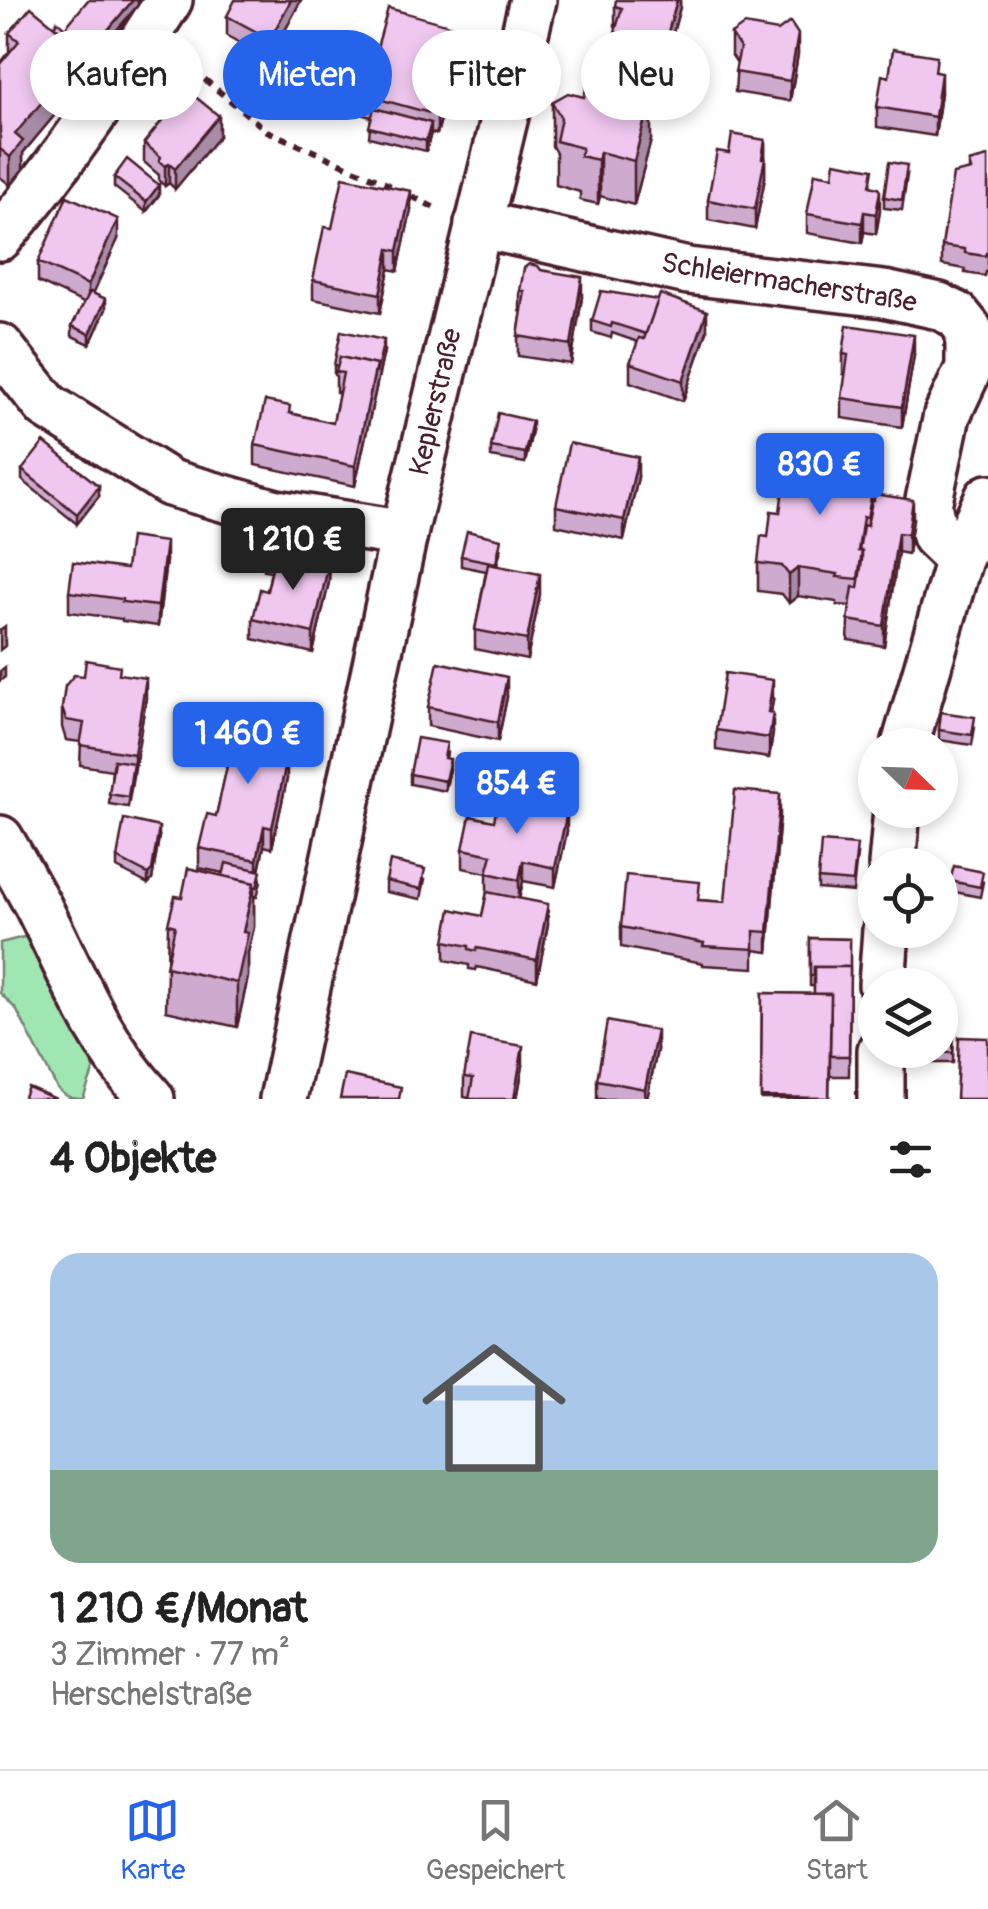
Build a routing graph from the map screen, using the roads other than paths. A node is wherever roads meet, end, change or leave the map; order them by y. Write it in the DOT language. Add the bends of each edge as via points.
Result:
graph roads {
  1 [pos="533,0"];
  2 [pos="158,17"];
  3 [pos="477,228"];
  4 [pos="0,237"];
  5 [pos="0,348"];
  6 [pos="988,498"];
  7 [pos="404,534"];
  8 [pos="959,559"];
  9 [pos="910,728"];
  10 [pos="0,839"];
  11 [pos="881,1068"];
  12 [pos="151,1099"];
  13 [pos="284,1099"];
  14 [pos="881,1099"];
  1 -- 3 [label="street, Keplerstraße"];
  2 -- 4 [label="street"];
  3 -- 7 [label="street, Keplerstraße"];
  3 -- 8 [label="street, Schleiermacherstraße" via="688,271 884,294 957,315 969,330 969,368 948,415 928,505 935,536"];
  5 -- 7 [label="street" via="47,406 170,483 276,513"];
  6 -- 8 [label="street"];
  7 -- 13 [label="street, Keplerstraße"];
  8 -- 9 [label="street"];
  10 -- 12 [label="street" via="87,1010"];
  11 -- 14 [label="street"];
}
